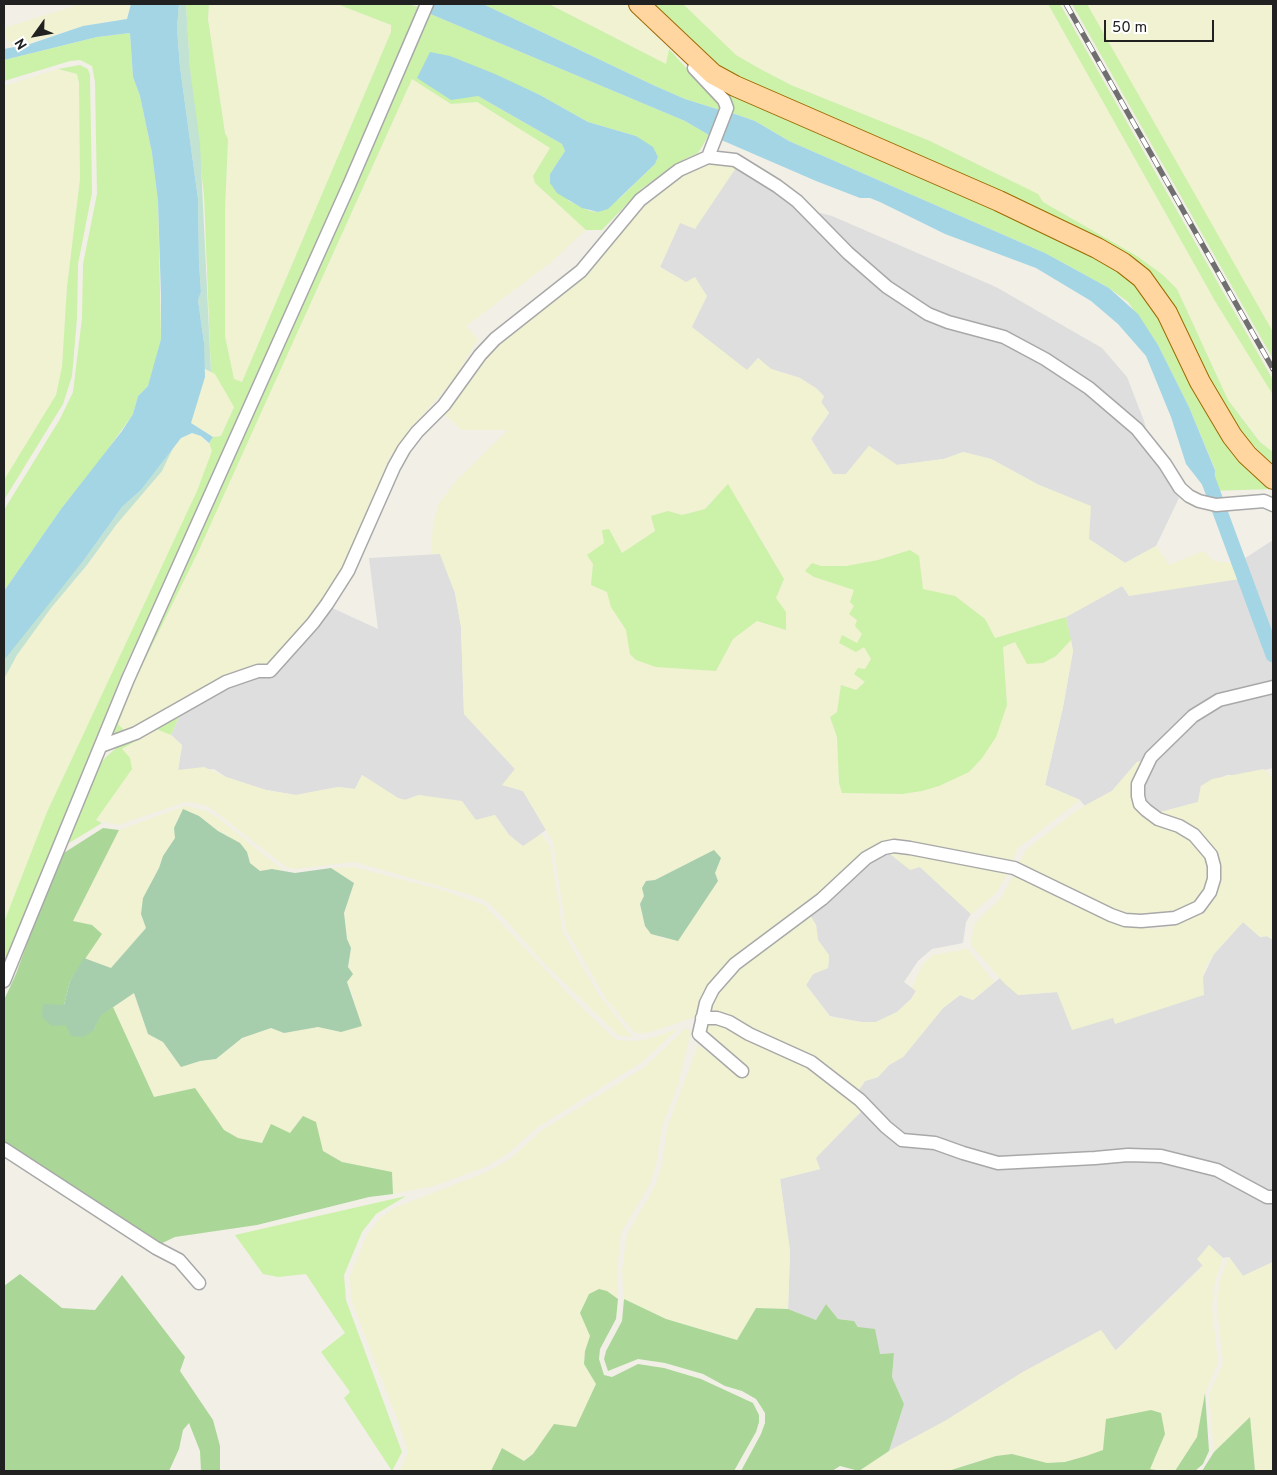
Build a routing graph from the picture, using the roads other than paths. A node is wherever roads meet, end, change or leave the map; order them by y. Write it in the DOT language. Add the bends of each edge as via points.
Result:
graph roads {
  1 [pos="640,4"];
  2 [pos="425,9"];
  3 [pos="675,38"];
  4 [pos="708,157"];
  5 [pos="1273,478"];
  6 [pos="1273,504"];
  7 [pos="1273,687"];
  8 [pos="101,746"];
  9 [pos="4,982"];
  10 [pos="702,1018"];
  11 [pos="742,1071"];
  12 [pos="4,1149"];
  13 [pos="1273,1198"];
  14 [pos="200,1283"];
  1 -- 3 [label="main road"];
  2 -- 8 [label="street"];
  3 -- 4 [label="street" via="685,59 724,100 727,108"];
  3 -- 5 [label="main road" via="713,74 749,93 999,201 1122,263 1142,278 1167,313 1200,382 1232,436 1247,455"];
  4 -- 6 [label="street" via="735,160 777,186 888,287 928,314 1004,337 1045,359 1104,399 1137,429 1189,496 1216,505 1264,501"];
  4 -- 8 [label="street" via="678,170 640,200 581,271 495,339 480,355 444,405 404,449 348,571 313,623 270,671 258,671 226,682 136,733"];
  7 -- 10 [label="street" via="1219,700 1193,716 1151,757 1138,784 1140,804 1146,810 1194,836 1211,856 1214,879 1210,892 1204,903 1189,913 1156,921 1125,920 1014,868 918,849 884,848 866,858 822,899 735,964 712,989"];
  8 -- 9 [label="street"];
  10 -- 11 [label="street" via="699,1034"];
  10 -- 13 [label="street" via="728,1022 811,1062 860,1100 902,1140 935,1143 998,1162 1128,1154 1161,1156 1217,1170"];
  12 -- 14 [label="street" via="179,1260"];
}
